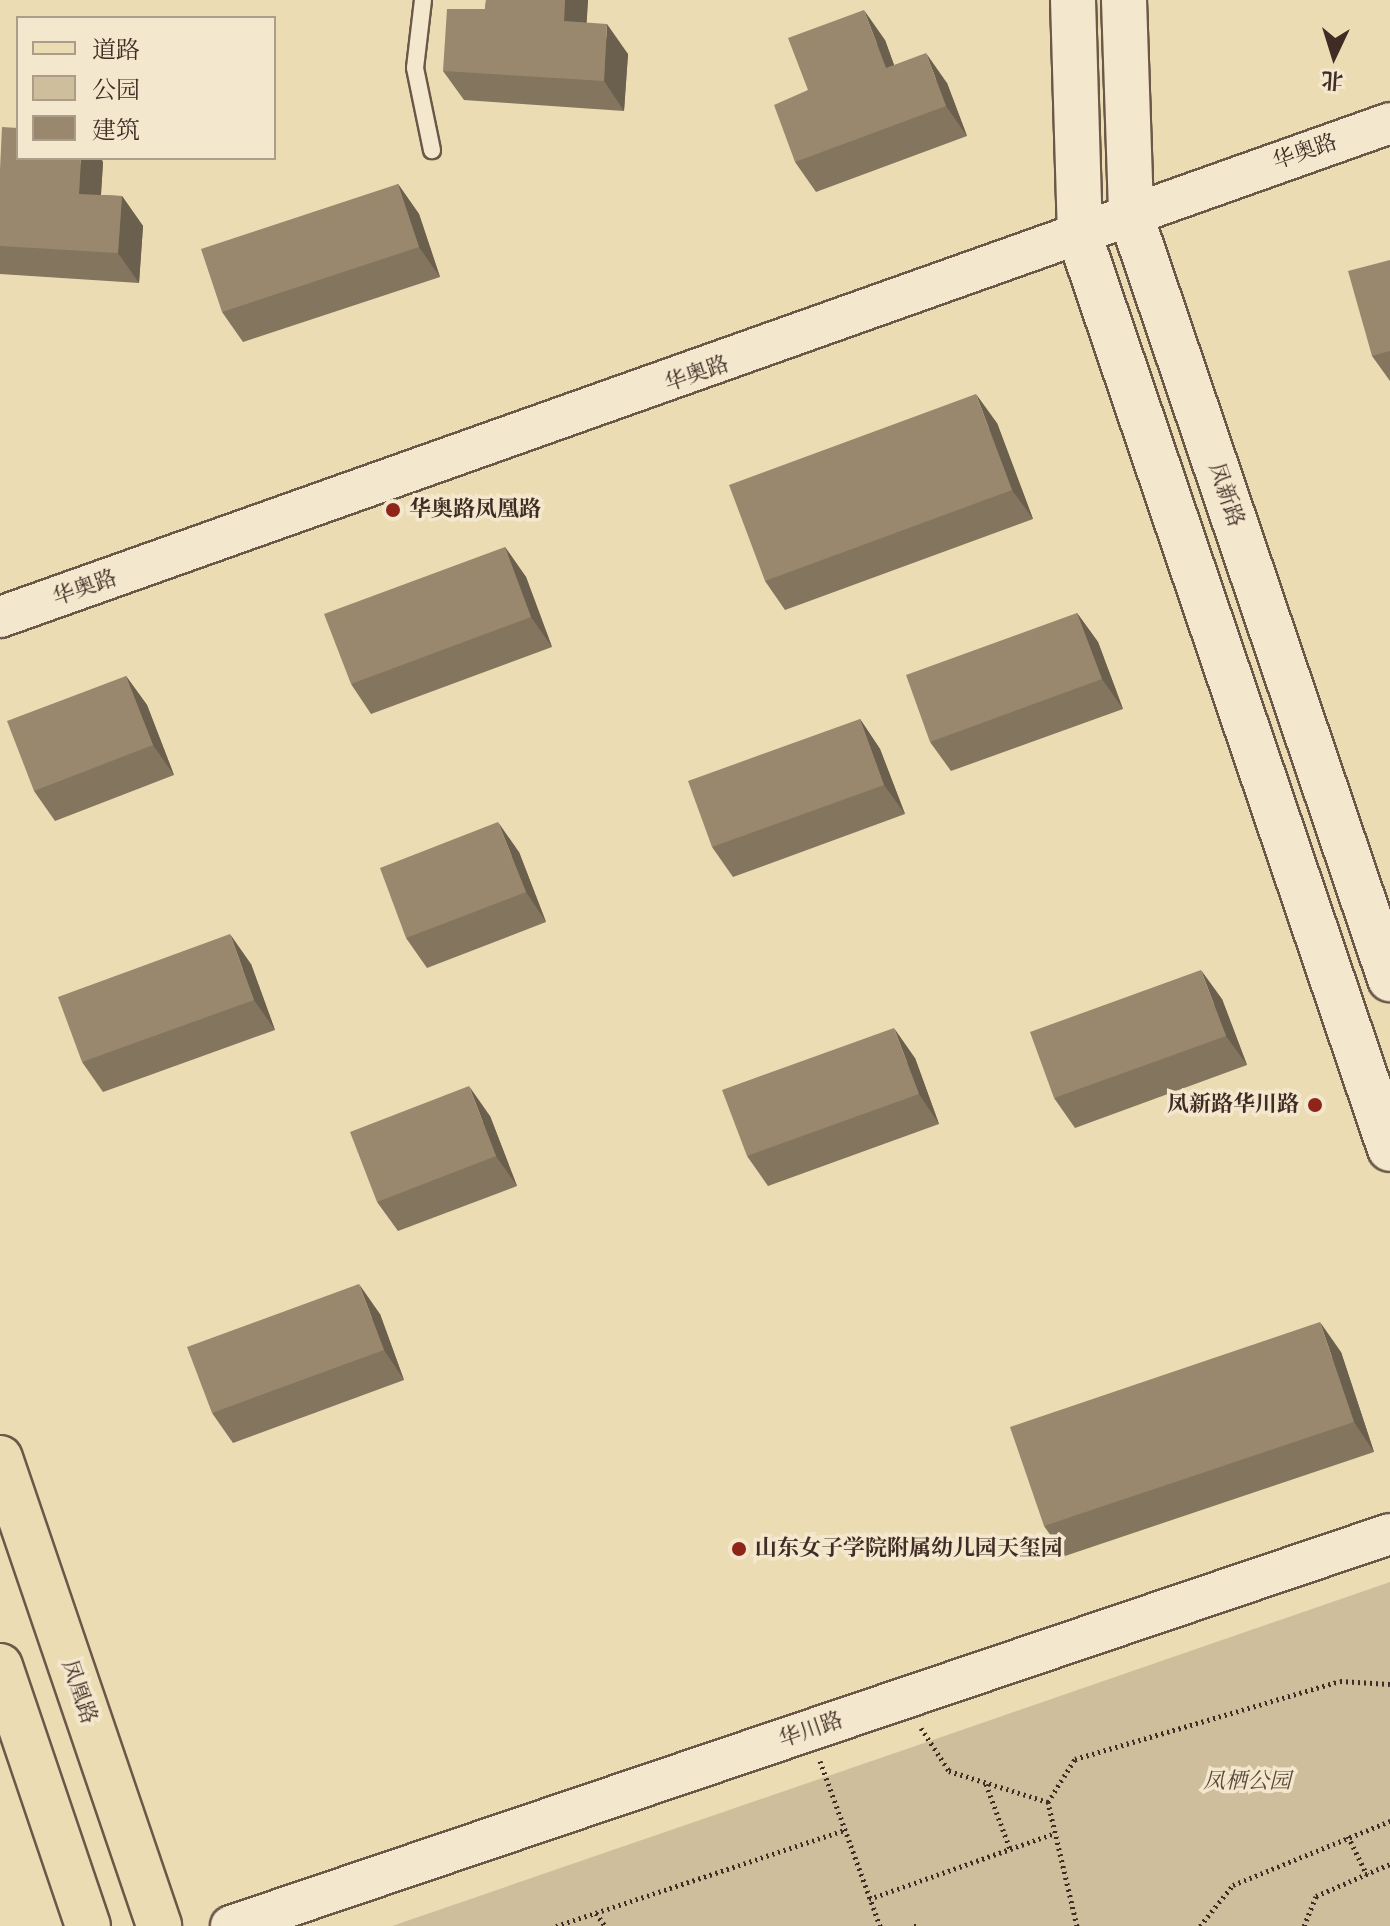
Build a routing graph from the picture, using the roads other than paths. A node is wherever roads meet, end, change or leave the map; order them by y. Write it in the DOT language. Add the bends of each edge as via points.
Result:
graph roads {
  1 [pos="423,0"];
  2 [pos="1073,0"];
  3 [pos="1124,0"];
  4 [pos="1390,123"];
  5 [pos="432,150"];
  6 [pos="1131,216"];
  7 [pos="1080,237"];
  8 [pos="0,617"];
  9 [pos="1390,979"];
  10 [pos="1390,1149"];
  11 [pos="0,1458"];
  12 [pos="1390,1534"];
  13 [pos="0,1666"];
  14 [pos="88,1926"];
  15 [pos="159,1926"];
  16 [pos="231,1926"];
  1 -- 5 [label="lane" via="415,68"];
  2 -- 7 [label="main road"];
  3 -- 6 [label="main road, 凤新路"];
  4 -- 6 [label="street, 华奥路"];
  6 -- 7 [label="street, 华奥路"];
  6 -- 9 [label="main road, 凤新路"];
  7 -- 8 [label="street, 华奥路"];
  7 -- 10 [label="main road"];
  11 -- 15 [label="main road, 凤凰路"];
  12 -- 16 [label="street, 华川路"];
  13 -- 14 [label="main road"];
}
